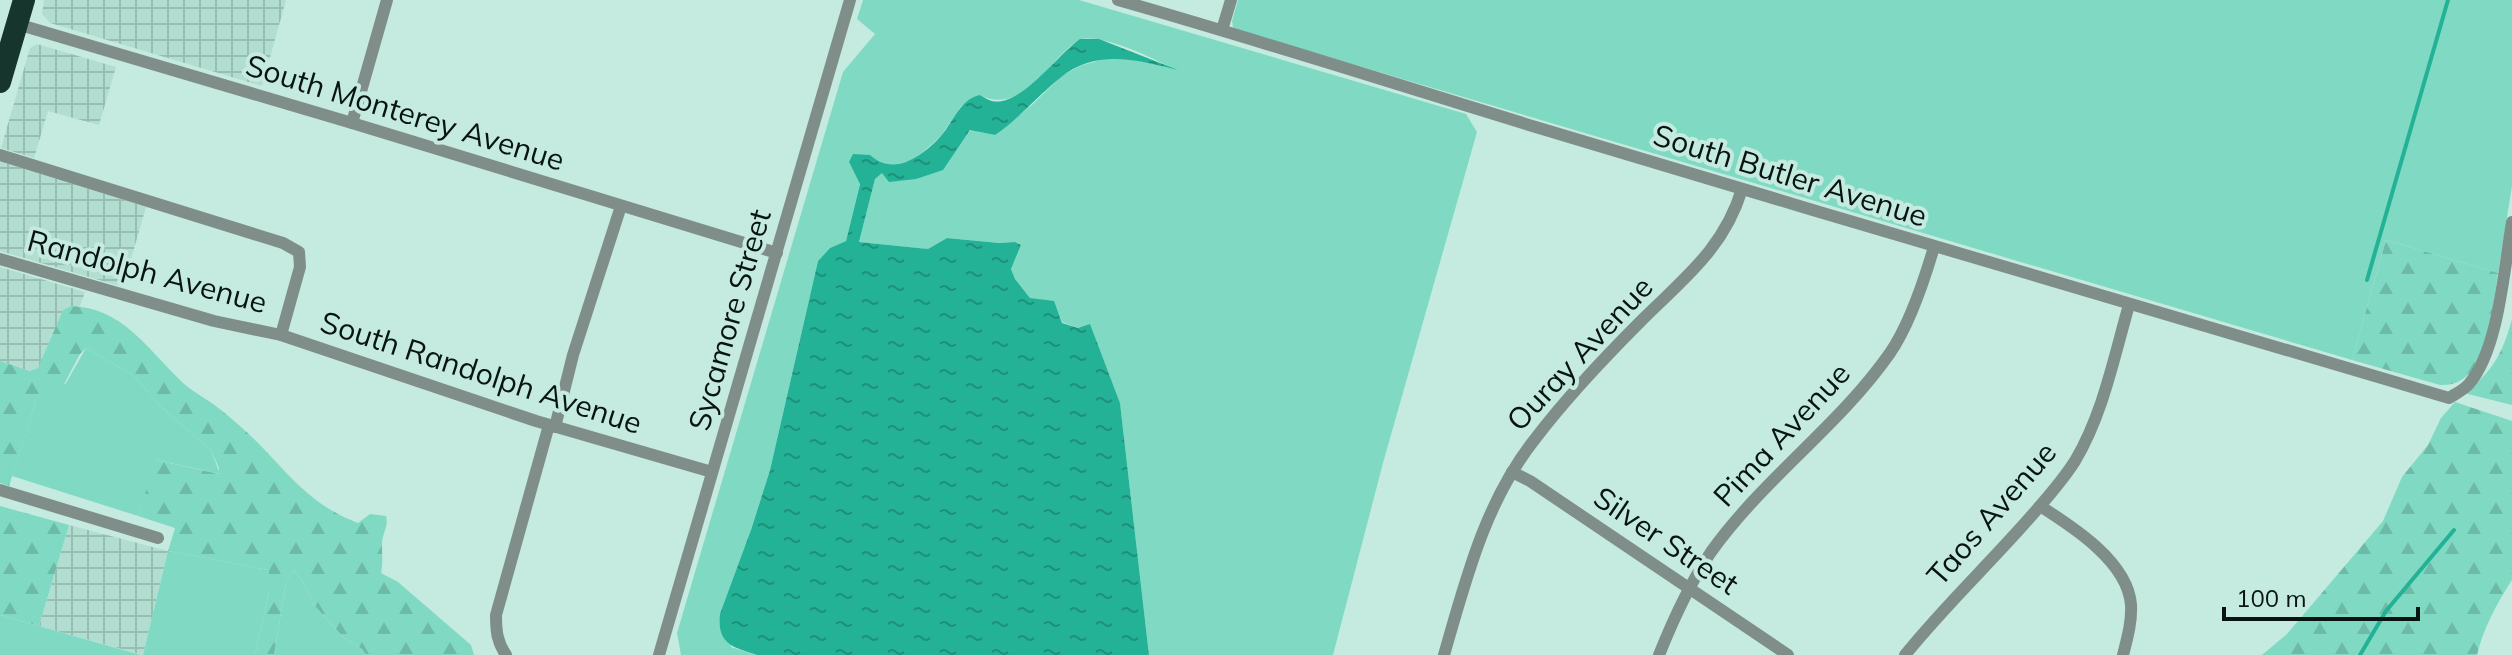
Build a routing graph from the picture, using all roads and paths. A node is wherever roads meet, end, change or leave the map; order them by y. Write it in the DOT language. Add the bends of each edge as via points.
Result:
graph roads {
  1 [pos="24,0"];
  2 [pos="387,0"];
  3 [pos="850,0"];
  4 [pos="1118,0"];
  5 [pos="1231,0"];
  6 [pos="17,24"];
  7 [pos="1222,30"];
  8 [pos="0,82"];
  9 [pos="352,123"];
  10 [pos="0,155"];
  11 [pos="1742,189"];
  12 [pos="621,206"];
  13 [pos="2512,222"];
  14 [pos="1934,247"];
  15 [pos="777,253"];
  16 [pos="0,259"];
  17 [pos="2129,305"];
  18 [pos="281,335"];
  19 [pos="552,426"];
  20 [pos="712,472"];
  21 [pos="1512,472"];
  22 [pos="0,490"];
  23 [pos="2040,506"];
  24 [pos="158,538"];
  25 [pos="1690,588"];
  26 [pos="503,650"];
  27 [pos="658,655"];
  28 [pos="1444,655"];
  29 [pos="1659,655"];
  30 [pos="1788,655"];
  31 [pos="1905,655"];
  32 [pos="2123,655"];
  1 -- 6 [label="highway"];
  2 -- 9 [label="street"];
  3 -- 15 [label="street, Sycamore Street"];
  4 -- 7 [label="street, South Butler Avenue"];
  5 -- 7 [label="street"];
  6 -- 8 [label="highway"];
  6 -- 9 [label="street, South Monterey Avenue"];
  7 -- 11 [label="street, South Butler Avenue"];
  9 -- 12 [label="street, South Monterey Avenue"];
  10 -- 18 [label="street" via="299,252 300,267"];
  11 -- 14 [label="street, South Butler Avenue"];
  11 -- 21 [label="street, Ouray Avenue" via="1715,246 1698,267 1571,394"];
  12 -- 15 [label="street, South Monterey Avenue"];
  12 -- 19 [label="street"];
  13 -- 17 [label="street, South Butler Avenue" via="2482,363 2468,386 2449,398"];
  14 -- 17 [label="street, South Butler Avenue"];
  14 -- 25 [label="street, Pima Avenue" via="1891,352 1738,520"];
  15 -- 20 [label="street, Sycamore Street"];
  16 -- 18 [label="street, Randolph Avenue"];
  17 -- 23 [label="street, Taos Avenue" via="2088,436"];
  18 -- 19 [label="street, South Randolph Avenue"];
  19 -- 20 [label="street, South Randolph Avenue"];
  19 -- 26 [label="street" via="496,615"];
  20 -- 27 [label="street, Sycamore Street"];
  21 -- 25 [label="street, Silver Street"];
  21 -- 28 [label="street, Ouray Avenue" via="1477,542"];
  22 -- 24 [label="street"];
  23 -- 31 [label="street, Taos Avenue"];
  23 -- 32 [label="street" via="2100,550 2120,575 2131,605"];
  25 -- 29 [label="street, Pima Avenue"];
  25 -- 30 [label="street, Silver Street"];
}
